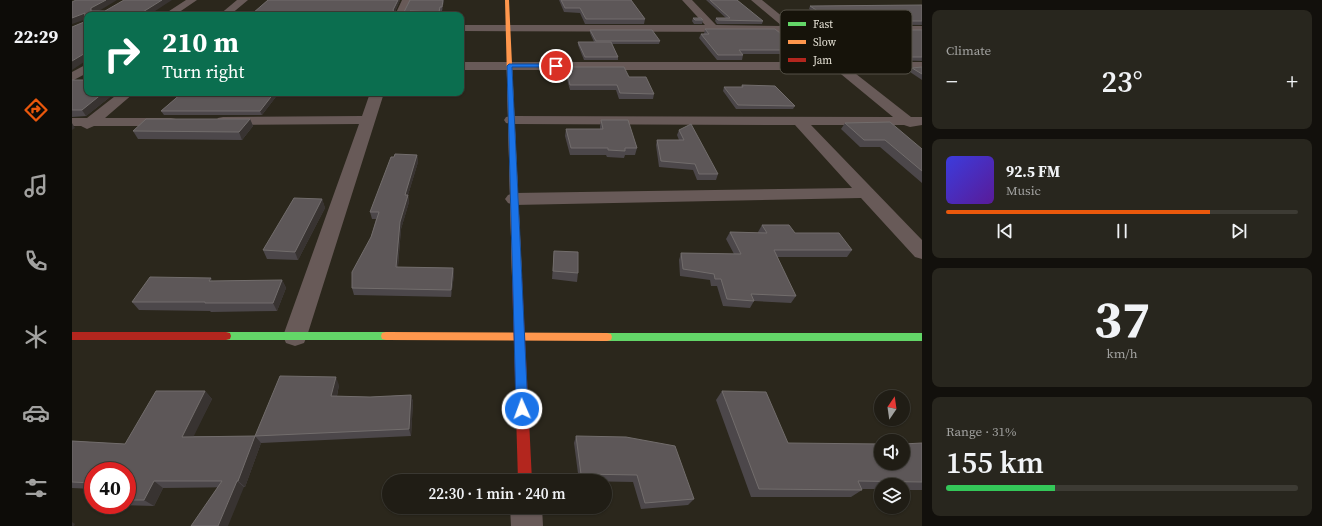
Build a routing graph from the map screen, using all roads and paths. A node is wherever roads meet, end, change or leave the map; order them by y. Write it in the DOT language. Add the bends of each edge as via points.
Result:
graph roads {
  1 [pos="192,0"];
  2 [pos="243,0"];
  3 [pos="407,0"];
  4 [pos="507,0"];
  5 [pos="687,0"];
  6 [pos="756,0"];
  7 [pos="173,12"];
  8 [pos="228,12"];
  9 [pos="401,12"];
  10 [pos="780,19"];
  11 [pos="464,28"];
  12 [pos="508,28"];
  13 [pos="713,28"];
  14 [pos="780,28"];
  15 [pos="72,65"];
  16 [pos="84,66"];
  17 [pos="464,66"];
  18 [pos="509,66"];
  19 [pos="780,66"];
  20 [pos="84,68"];
  21 [pos="849,74"];
  22 [pos="72,77"];
  23 [pos="123,96"];
  24 [pos="376,96"];
  25 [pos="368,120"];
  26 [pos="511,120"];
  27 [pos="209,121"];
  28 [pos="800,121"];
  29 [pos="907,121"];
  30 [pos="922,121"];
  31 [pos="72,122"];
  32 [pos="90,122"];
  33 [pos="185,122"];
  34 [pos="922,133"];
  35 [pos="72,137"];
  36 [pos="867,193"];
  37 [pos="514,199"];
  38 [pos="922,252"];
  39 [pos="72,336"];
  40 [pos="294,336"];
  41 [pos="520,337"];
  42 [pos="922,337"];
  43 [pos="525,474"];
  44 [pos="526,514"];
  45 [pos="527,526"];
  1 -- 7 [label="street"];
  2 -- 8 [label="street"];
  3 -- 9 [label="street"];
  4 -- 12 [label="street"];
  5 -- 13 [label="street"];
  6 -- 10 [label="street"];
  11 -- 12 [label="street"];
  12 -- 13 [label="street"];
  12 -- 18 [label="street"];
  13 -- 14 [label="street"];
  15 -- 16 [label="street"];
  17 -- 18 [label="street"];
  18 -- 19 [label="street"];
  18 -- 26 [label="street"];
  20 -- 22 [label="street"];
  21 -- 29 [label="street"];
  23 -- 32 [label="street"];
  24 -- 25 [label="street"];
  25 -- 27 [label="street"];
  25 -- 40 [label="street"];
  26 -- 28 [label="street"];
  26 -- 37 [label="street"];
  28 -- 29 [label="street"];
  28 -- 36 [label="street"];
  29 -- 30 [label="street"];
  29 -- 34 [label="street"];
  31 -- 32 [label="street"];
  32 -- 33 [label="street"];
  32 -- 35 [label="street"];
  36 -- 37 [label="street"];
  36 -- 38 [label="street"];
  37 -- 41 [label="street"];
  39 -- 40 [label="street"];
  40 -- 41 [label="street"];
  41 -- 42 [label="street"];
  41 -- 43 [label="street"];
  44 -- 45 [label="street"];
}
